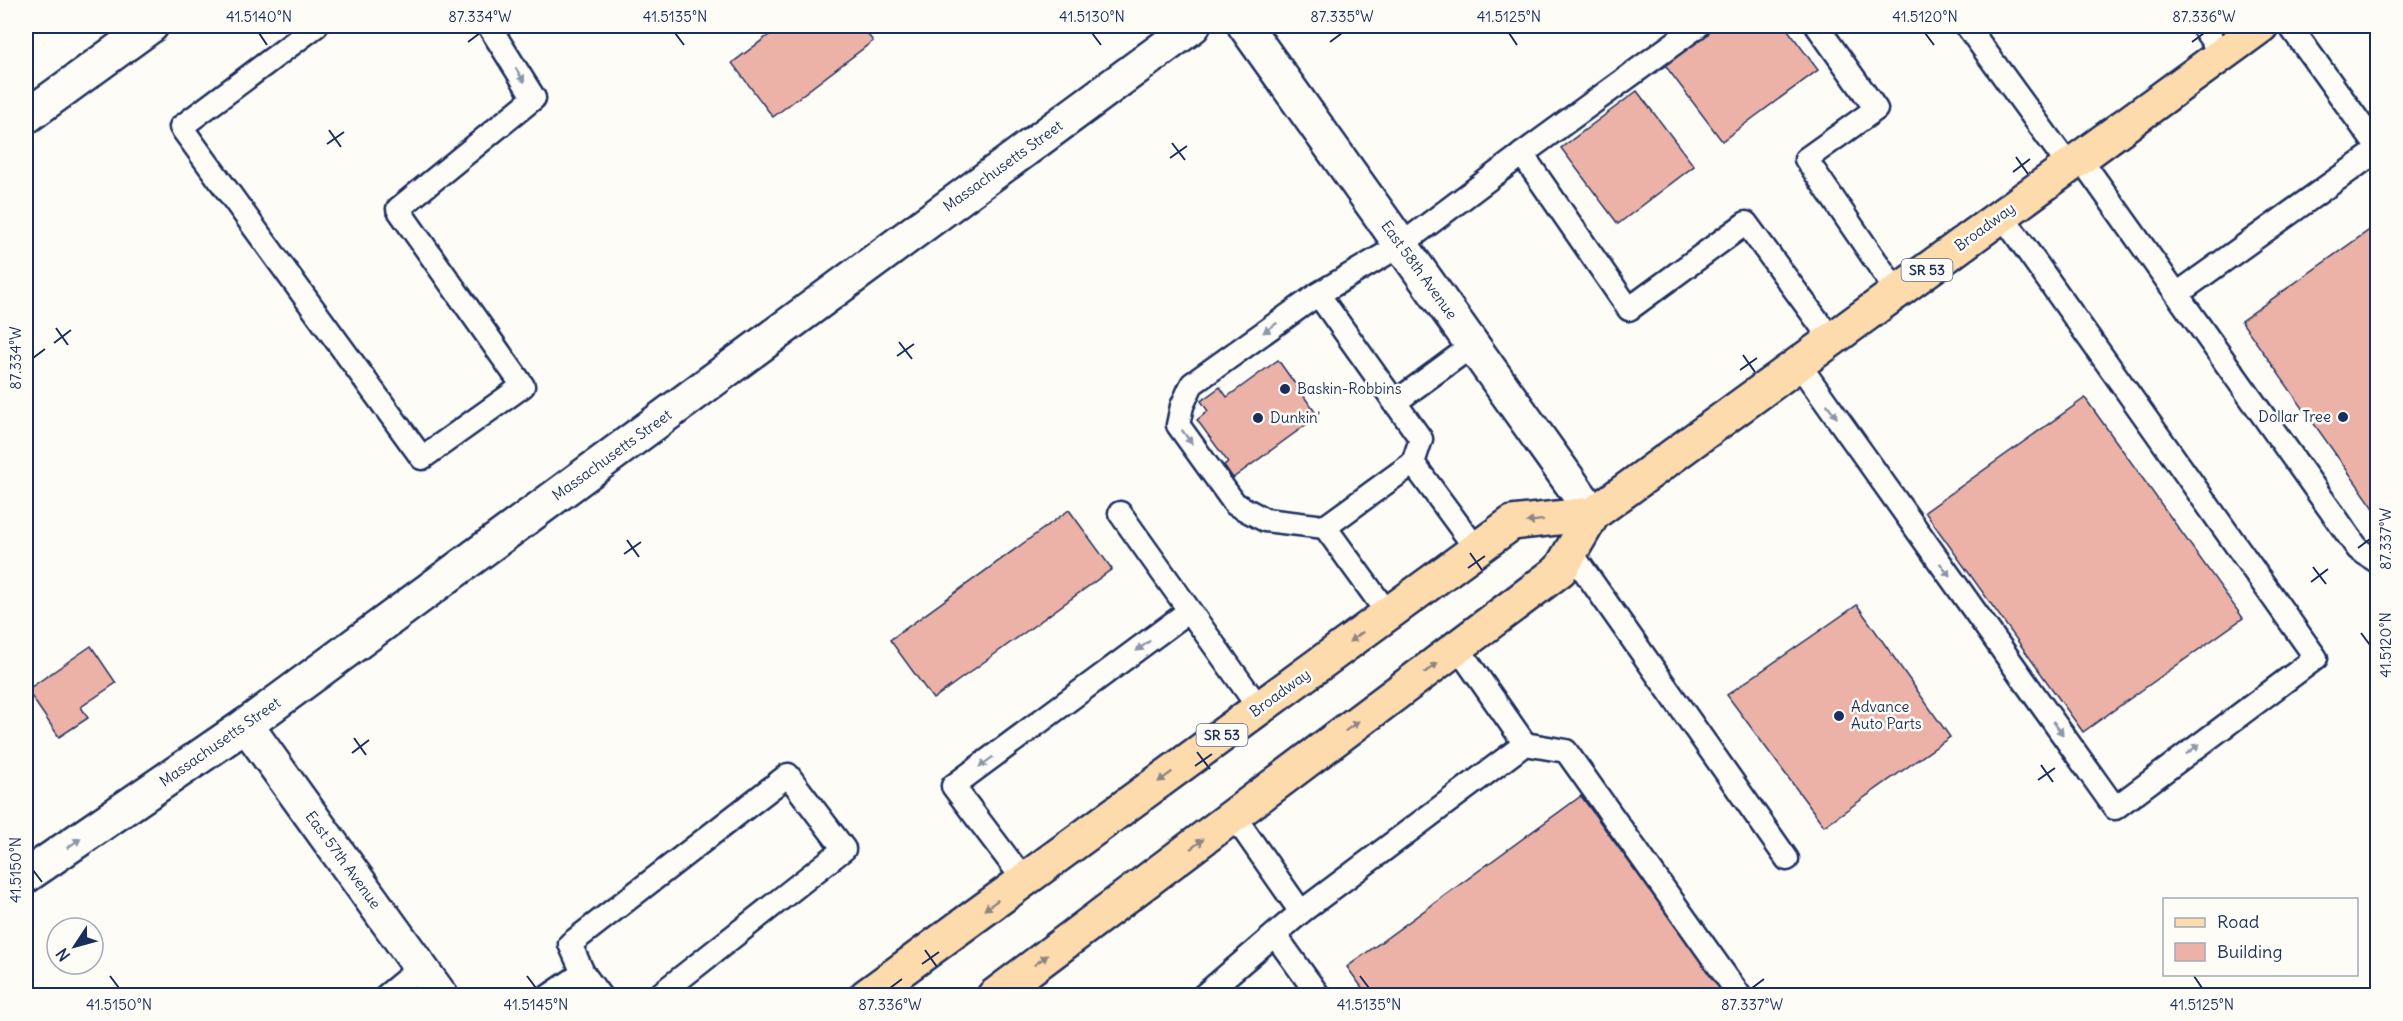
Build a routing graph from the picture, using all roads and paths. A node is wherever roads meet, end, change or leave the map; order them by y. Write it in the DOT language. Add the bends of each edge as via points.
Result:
graph roads {
  1 [pos="151,26"];
  2 [pos="316,26"];
  3 [pos="489,26"];
  4 [pos="1193,26"];
  5 [pos="1245,26"];
  6 [pos="1698,26"];
  7 [pos="1817,26"];
  8 [pos="1966,26"];
  9 [pos="2202,26"];
  10 [pos="2261,26"];
  11 [pos="2290,26"];
  12 [pos="2222,54"];
  13 [pos="26,117"];
  14 [pos="2378,149"];
  15 [pos="1522,154"];
  16 [pos="2074,162"];
  17 [pos="2002,215"];
  18 [pos="1401,245"];
  19 [pos="1897,292"];
  20 [pos="1318,294"];
  21 [pos="2177,294"];
  22 [pos="1831,339"];
  23 [pos="1473,345"];
  24 [pos="1798,363"];
  25 [pos="1394,403"];
  26 [pos="1413,463"];
  27 [pos="1120,513"];
  28 [pos="1593,514"];
  29 [pos="1325,527"];
  30 [pos="1477,550"];
  31 [pos="1571,552"];
  32 [pos="2378,562"];
  33 [pos="1190,611"];
  34 [pos="1388,614"];
  35 [pos="1458,648"];
  36 [pos="1259,708"];
  37 [pos="246,725"];
  38 [pos="1525,744"];
  39 [pos="1234,816"];
  40 [pos="1787,859"];
  41 [pos="26,876"];
  42 [pos="1024,880"];
  43 [pos="1301,912"];
  44 [pos="1275,935"];
  45 [pos="421,967"];
  46 [pos="583,973"];
  47 [pos="386,996"];
  48 [pos="441,996"];
  49 [pos="549,996"];
  50 [pos="600,996"];
  51 [pos="658,996"];
  52 [pos="867,996"];
  53 [pos="994,996"];
  54 [pos="1203,996"];
  55 [pos="1319,996"];
  56 [pos="1740,996"];
  1 -- 13 [label="street"];
  3 -- 2 [label="lane, one-way" via="534,98 398,209 523,386 422,458 181,127"];
  4 -- 37 [label="street, Massachusetts Street"];
  5 -- 18 [label="street, East 58th Avenue"];
  6 -- 15 [label="lane"];
  7 -- 19 [label="lane" via="1876,109 1806,159"];
  8 -- 16 [label="lane"];
  9 -- 12 [label="lane"];
  10 -- 12 [label="main road, Broadway / SR 53"];
  11 -- 14 [label="lane"];
  12 -- 16 [label="main road, Broadway / SR 53"];
  14 -- 21 [label="lane"];
  15 -- 18 [label="lane"];
  15 -- 22 [label="lane" via="1629,309 1746,223"];
  16 -- 17 [label="main road, Broadway / SR 53"];
  16 -- 21 [label="lane"];
  17 -- 19 [label="main road, Broadway / SR 53"];
  24 -- 17 [label="lane, one-way" via="2115,808 2316,658"];
  18 -- 20 [label="lane"];
  18 -- 23 [label="street, East 58th Avenue"];
  19 -- 22 [label="main road, Broadway / SR 53"];
  20 -- 25 [label="lane"];
  20 -- 29 [label="lane, one-way" via="1192,384 1178,425 1235,504 1265,520"];
  21 -- 32 [label="lane" via="2358,549"];
  22 -- 24 [label="main road, Broadway / SR 53"];
  23 -- 25 [label="lane"];
  23 -- 28 [label="street, East 58th Avenue"];
  24 -- 28 [label="main road, Broadway / SR 53"];
  25 -- 26 [label="lane" via="1421,440"];
  26 -- 29 [label="lane"];
  26 -- 30 [label="lane"];
  27 -- 33 [label="lane"];
  28 -- 30 [label="main road, Broadway / SR 53, one-way" via="1512,523"];
  28 -- 31 [label="main road, Broadway / SR 53"];
  29 -- 34 [label="lane"];
  30 -- 34 [label="main road, Broadway / SR 53"];
  31 -- 35 [label="main road, Broadway / SR 53" via="1560,570"];
  31 -- 40 [label="lane"];
  33 -- 36 [label="lane"];
  33 -- 42 [label="lane, one-way" via="953,786"];
  34 -- 36 [label="main road, Broadway / SR 53, one-way"];
  35 -- 38 [label="lane"];
  39 -- 35 [label="main road, Broadway / SR 53, one-way"];
  36 -- 42 [label="main road, Broadway / SR 53, one-way"];
  41 -- 37 [label="street, Massachusetts Street, one-way"];
  37 -- 45 [label="street, East 57th Avenue"];
  38 -- 43 [label="lane"];
  38 -- 56 [label="lane" via="1566,751"];
  39 -- 43 [label="lane"];
  53 -- 39 [label="main road, Broadway / SR 53, one-way"];
  42 -- 52 [label="main road, Broadway / SR 53, one-way"];
  43 -- 44 [label="lane"];
  44 -- 54 [label="lane"];
  44 -- 55 [label="lane"];
  45 -- 47 [label="lane"];
  45 -- 48 [label="street, East 57th Avenue"];
  46 -- 49 [label="lane"];
  46 -- 50 [label="lane"];
  46 -- 51 [label="lane" via="570,944 788,775 844,849"];
}
